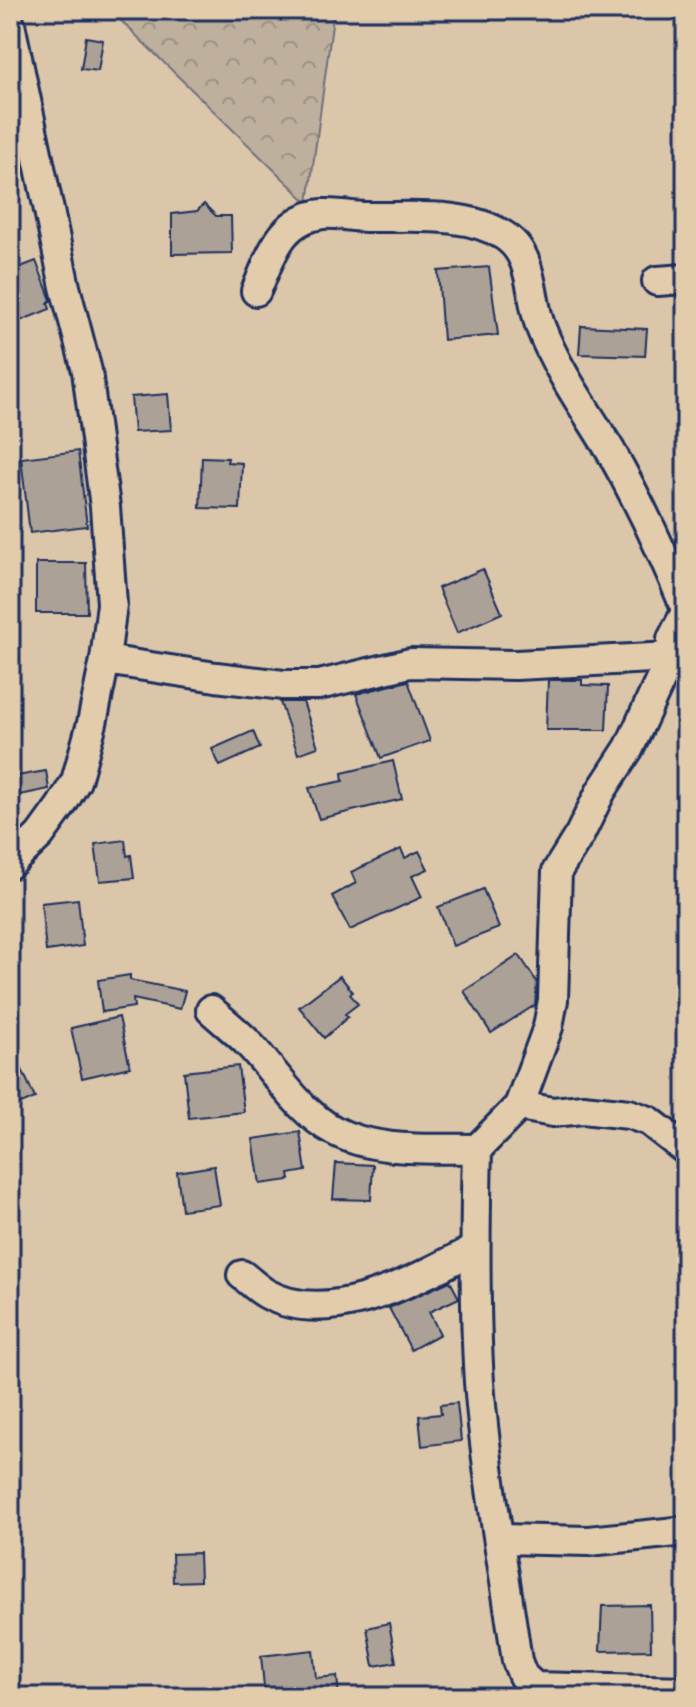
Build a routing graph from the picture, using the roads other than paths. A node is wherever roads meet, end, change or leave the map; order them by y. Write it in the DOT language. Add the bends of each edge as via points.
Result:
graph roads {
  1 [pos="10,24"];
  2 [pos="21,137"];
  3 [pos="686,279"];
  4 [pos="657,281"];
  5 [pos="256,291"];
  6 [pos="686,611"];
  7 [pos="671,657"];
  8 [pos="105,660"];
  9 [pos="10,864"];
  10 [pos="211,1010"];
  11 [pos="519,1106"];
  12 [pos="477,1149"];
  13 [pos="686,1150"];
  14 [pos="475,1249"];
  15 [pos="242,1275"];
  16 [pos="686,1531"];
  17 [pos="500,1539"];
  18 [pos="686,1691"];
  1 -- 2 [label="street"];
  2 -- 8 [label="street" via="52,219 87,371 110,556 112,604"];
  3 -- 4 [label="street"];
  5 -- 6 [label="street" via="274,249 293,223 323,214 473,223 503,234 519,247 539,324 555,361 631,488"];
  6 -- 7 [label="street" via="672,639"];
  7 -- 8 [label="street" via="516,665 410,663 319,685 283,685"];
  7 -- 11 [label="street" via="629,748 557,871 553,1000"];
  8 -- 9 [label="street" via="76,781 40,835"];
  10 -- 12 [label="street" via="332,1130 402,1147"];
  11 -- 12 [label="street"];
  11 -- 13 [label="street" via="629,1114 649,1121"];
  12 -- 14 [label="street"];
  14 -- 15 [label="street" via="355,1303 297,1304 268,1295"];
  14 -- 17 [label="street" via="479,1381"];
  16 -- 17 [label="street" via="589,1541"];
  17 -- 18 [label="street" via="517,1661 527,1682 535,1687"];
}
